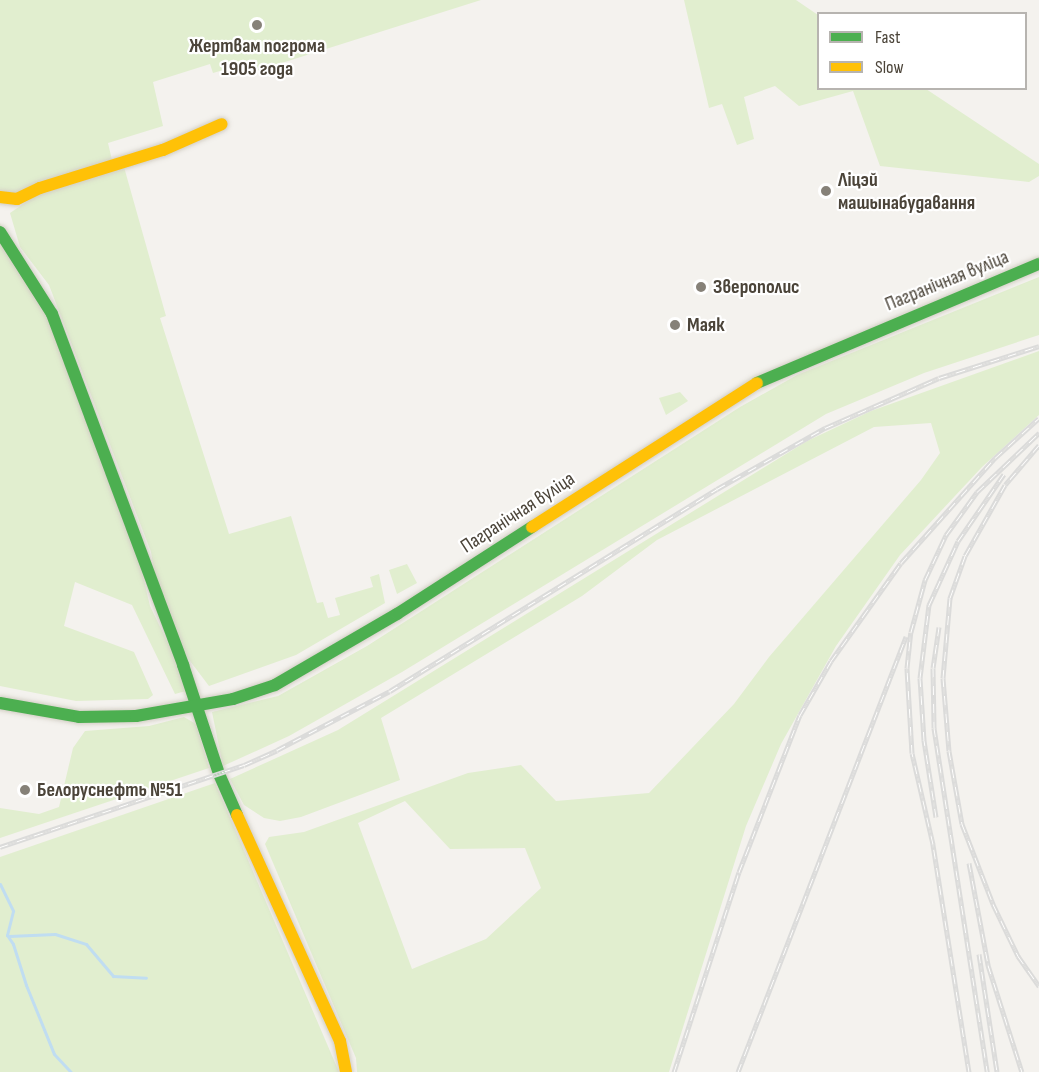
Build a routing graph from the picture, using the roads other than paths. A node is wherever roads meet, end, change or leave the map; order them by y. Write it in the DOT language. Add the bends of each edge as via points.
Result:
graph roads {
  1 [pos="222,124"];
  2 [pos="0,197"];
  3 [pos="0,232"];
  4 [pos="1039,264"];
  5 [pos="0,703"];
  6 [pos="198,706"];
  7 [pos="346,1072"];
  1 -- 2 [label="street" via="163,150 40,188 17,199"];
  3 -- 6 [label="street" via="52,314"];
  4 -- 6 [label="street, Пагранічная вуліца" via="801,362 740,392 306,669 275,685"];
  5 -- 6 [label="street, Пагранічная вуліца" via="79,717 136,716"];
  6 -- 7 [label="street" via="219,774 340,1041"];
}
